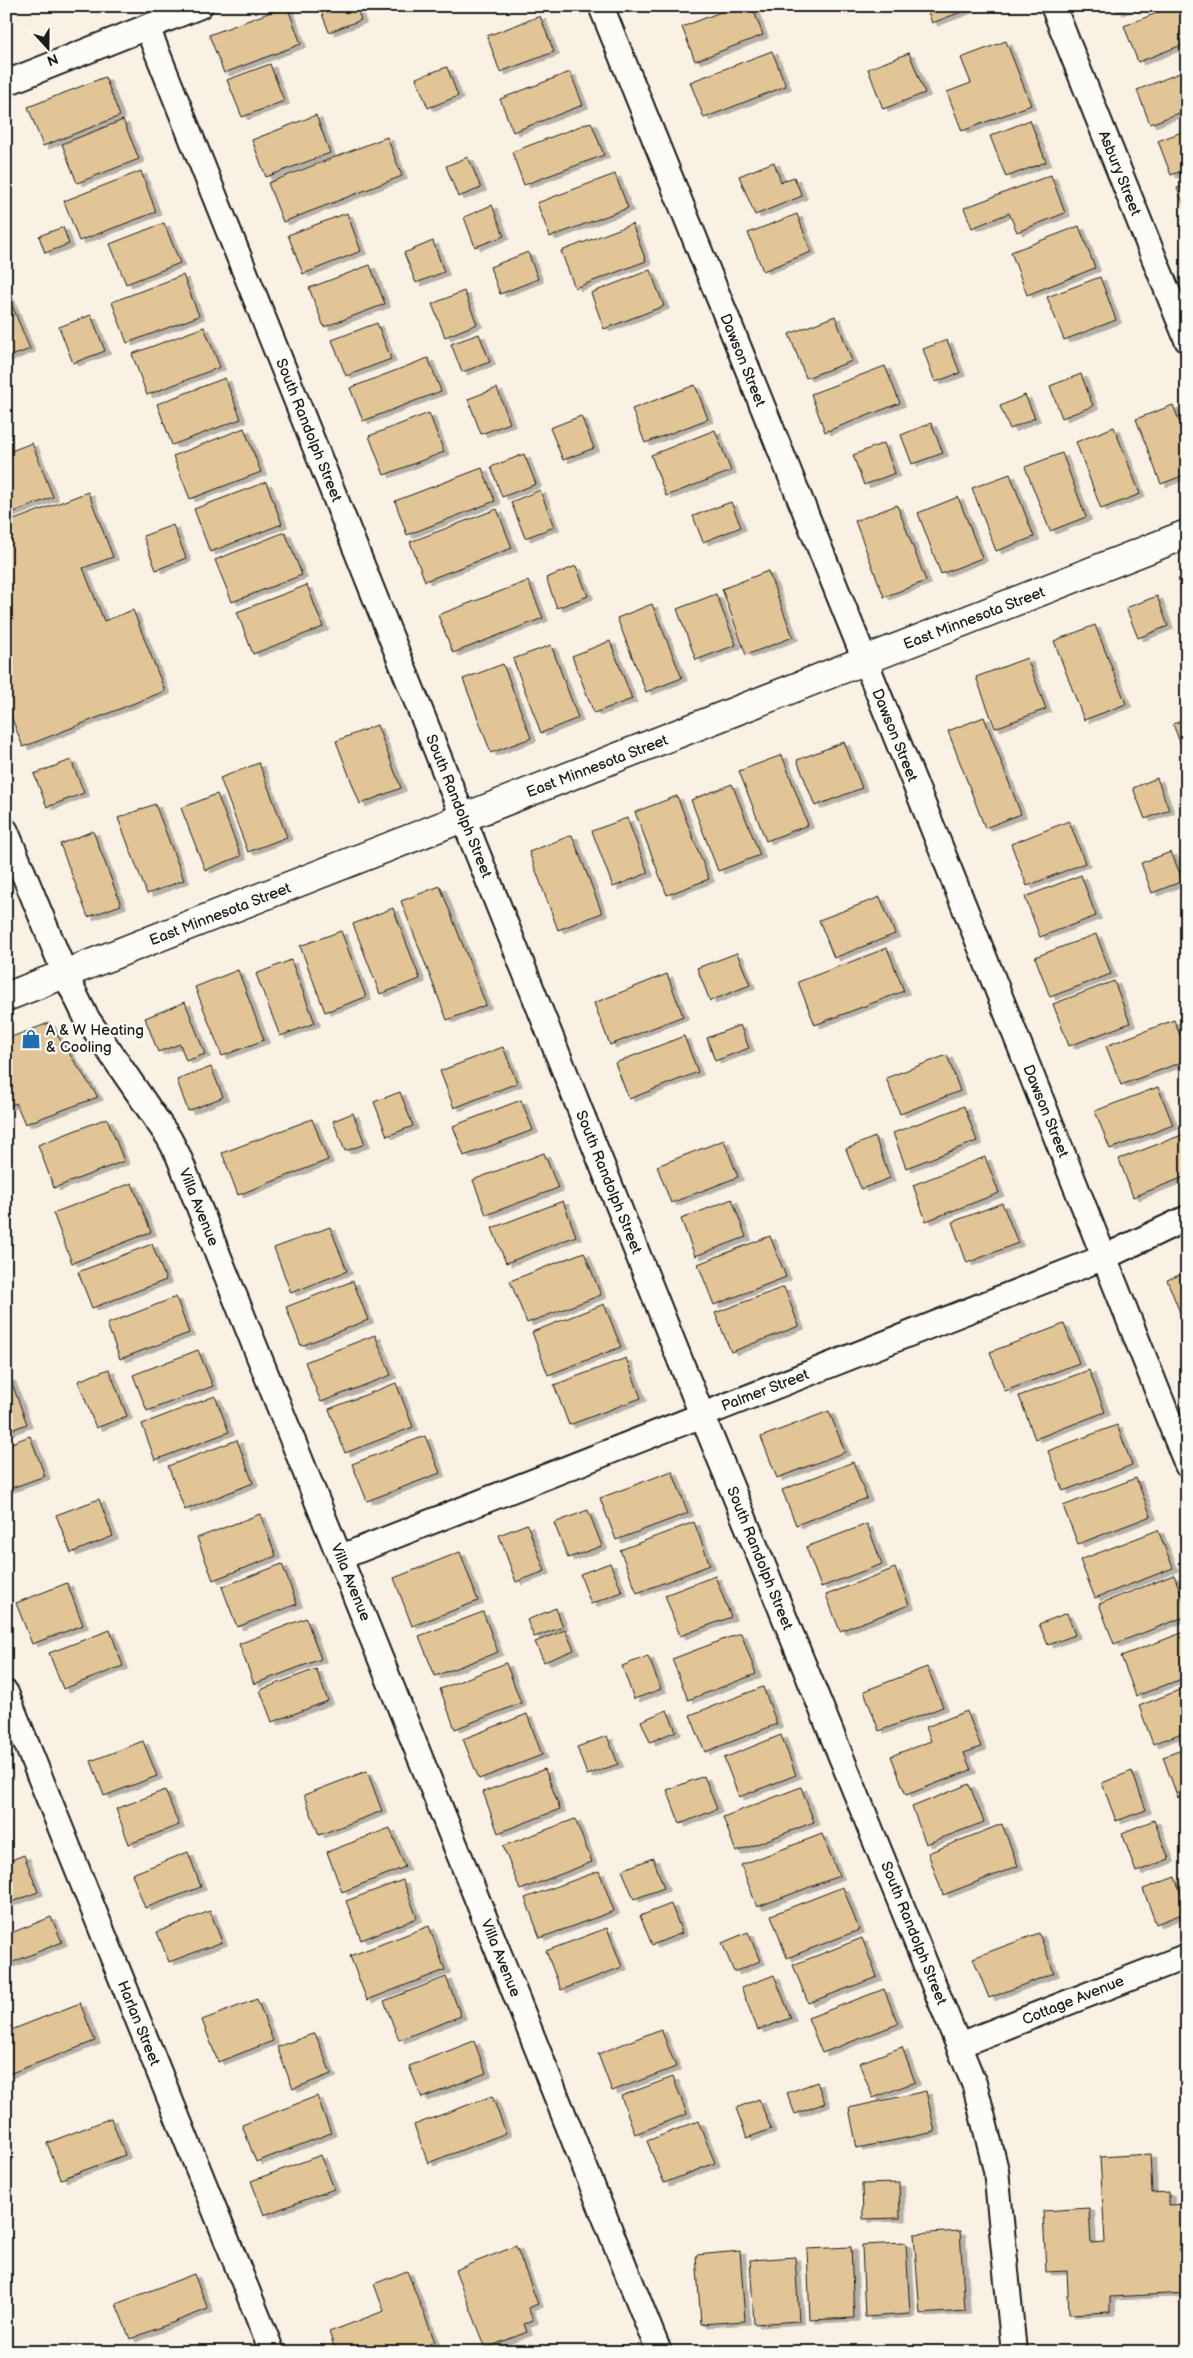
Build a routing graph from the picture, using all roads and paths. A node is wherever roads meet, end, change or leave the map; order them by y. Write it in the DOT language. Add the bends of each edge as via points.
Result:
graph roads {
  1 [pos="200,6"];
  2 [pos="601,6"];
  3 [pos="1053,6"];
  4 [pos="147,27"];
  5 [pos="6,83"];
  6 [pos="1187,340"];
  7 [pos="1187,534"];
  8 [pos="864,661"];
  9 [pos="464,818"];
  10 [pos="6,832"];
  11 [pos="65,974"];
  12 [pos="6,997"];
  13 [pos="1187,1218"];
  14 [pos="1105,1257"];
  15 [pos="702,1415"];
  16 [pos="1187,1465"];
  17 [pos="341,1557"];
  18 [pos="6,1693"];
  19 [pos="1187,1956"];
  20 [pos="959,2045"];
  21 [pos="272,2352"];
  22 [pos="659,2352"];
  23 [pos="1014,2352"];
  1 -- 4 [label="street"];
  2 -- 8 [label="street, Dawson Street"];
  3 -- 6 [label="street, Asbury Street"];
  4 -- 5 [label="street"];
  4 -- 9 [label="street, South Randolph Street"];
  7 -- 8 [label="street, East Minnesota Street"];
  8 -- 9 [label="street, East Minnesota Street"];
  8 -- 14 [label="street, Dawson Street"];
  9 -- 11 [label="street, East Minnesota Street"];
  9 -- 15 [label="street, South Randolph Street"];
  10 -- 11 [label="street, Villa Avenue"];
  11 -- 12 [label="street, East Minnesota Street"];
  11 -- 17 [label="street, Villa Avenue" via="86,1017 178,1155"];
  13 -- 14 [label="street, Palmer Street"];
  14 -- 15 [label="street, Palmer Street"];
  14 -- 16 [label="street, Dawson Street"];
  15 -- 17 [label="street, Palmer Street"];
  15 -- 20 [label="street, South Randolph Street"];
  17 -- 22 [label="street, Villa Avenue"];
  18 -- 21 [label="street, Harlan Street"];
  19 -- 20 [label="street, Cottage Avenue"];
  20 -- 23 [label="street, South Randolph Street" via="975,2086 993,2154"];
}
